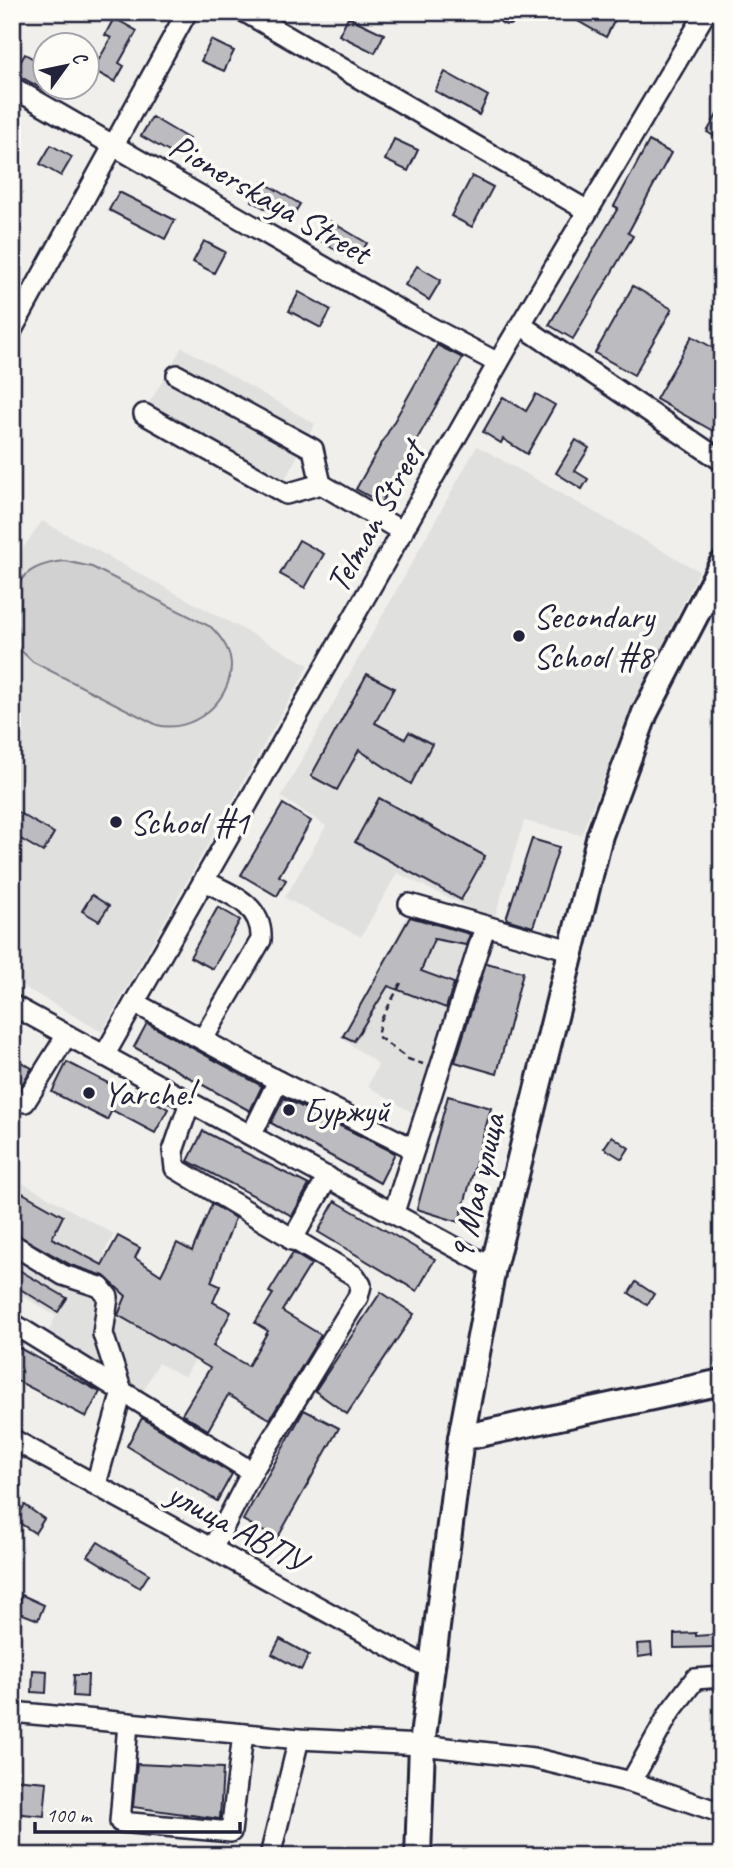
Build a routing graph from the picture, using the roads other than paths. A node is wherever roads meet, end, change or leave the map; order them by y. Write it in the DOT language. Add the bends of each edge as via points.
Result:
graph roads {
  1 [pos="187,12"];
  2 [pos="245,12"];
  3 [pos="706,12"];
  4 [pos="12,87"];
  5 [pos="112,145"];
  6 [pos="588,211"];
  7 [pos="521,325"];
  8 [pos="12,330"];
  9 [pos="499,363"];
  10 [pos="177,375"];
  11 [pos="144,414"];
  12 [pos="722,461"];
  13 [pos="320,484"];
  14 [pos="403,532"];
  15 [pos="722,564"];
  16 [pos="206,882"];
  17 [pos="409,904"];
  18 [pos="485,927"];
  19 [pos="569,950"];
  20 [pos="12,1004"];
  21 [pos="137,1004"];
  22 [pos="67,1035"];
  23 [pos="203,1040"];
  24 [pos="104,1056"];
  25 [pos="278,1081"];
  26 [pos="12,1100"];
  27 [pos="190,1102"];
  28 [pos="251,1134"];
  29 [pos="414,1149"];
  30 [pos="328,1177"];
  31 [pos="394,1212"];
  32 [pos="292,1240"];
  33 [pos="12,1244"];
  34 [pos="494,1268"];
  35 [pos="12,1323"];
  36 [pos="722,1382"];
  37 [pos="122,1392"];
  38 [pos="461,1438"];
  39 [pos="12,1439"];
  40 [pos="252,1472"];
  41 [pos="96,1484"];
  42 [pos="213,1547"];
  43 [pos="431,1669"];
  44 [pos="722,1677"];
  45 [pos="12,1712"];
  46 [pos="128,1723"];
  47 [pos="243,1734"];
  48 [pos="299,1739"];
  49 [pos="422,1745"];
  50 [pos="631,1782"];
  51 [pos="722,1813"];
  52 [pos="415,1852"];
  53 [pos="270,1856"];
  1 -- 5 [label="street"];
  2 -- 6 [label="street"];
  3 -- 6 [label="street, Telman Street"];
  4 -- 5 [label="street, Pionerskaya Street"];
  5 -- 8 [label="street"];
  5 -- 9 [label="street, Pionerskaya Street"];
  6 -- 7 [label="street, Telman Street"];
  7 -- 9 [label="street, Telman Street"];
  7 -- 12 [label="street"];
  9 -- 14 [label="street, Telman Street"];
  10 -- 13 [label="street" via="313,449"];
  11 -- 13 [label="street" via="286,494"];
  13 -- 14 [label="street"];
  14 -- 16 [label="street, Telman Street"];
  15 -- 19 [label="main road, 9 Мая улица" via="645,713 600,835"];
  16 -- 21 [label="street, Telman Street"];
  16 -- 23 [label="street" via="251,909 262,924 261,940"];
  17 -- 18 [label="street"];
  18 -- 19 [label="street"];
  18 -- 29 [label="street"];
  19 -- 34 [label="main road, 9 Мая улица"];
  20 -- 22 [label="street"];
  21 -- 23 [label="street"];
  21 -- 24 [label="street, Telman Street"];
  22 -- 24 [label="street"];
  22 -- 26 [label="street" via="25,1102"];
  23 -- 25 [label="street"];
  24 -- 27 [label="street"];
  25 -- 28 [label="street"];
  25 -- 29 [label="street"];
  27 -- 28 [label="street"];
  27 -- 32 [label="street" via="173,1151 175,1168"];
  28 -- 30 [label="street"];
  29 -- 31 [label="street"];
  30 -- 31 [label="street"];
  30 -- 32 [label="street"];
  31 -- 34 [label="street"];
  32 -- 40 [label="street" via="355,1276 361,1285"];
  33 -- 37 [label="street" via="63,1275 100,1287 108,1297 103,1334"];
  34 -- 38 [label="main road, 9 Мая улица"];
  35 -- 37 [label="street"];
  36 -- 38 [label="main road"];
  37 -- 40 [label="street"];
  37 -- 41 [label="street"];
  38 -- 43 [label="main road, 9 Мая улица"];
  39 -- 41 [label="street, улица АВПУ"];
  40 -- 42 [label="street"];
  41 -- 42 [label="street, улица АВПУ"];
  42 -- 43 [label="street, улица АВПУ"];
  43 -- 49 [label="main road, 9 Мая улица"];
  44 -- 50 [label="street" via="695,1679 670,1712"];
  45 -- 46 [label="street"];
  46 -- 47 [label="street"];
  46 -- 47 [label="street" via="120,1822 232,1832"];
  47 -- 48 [label="street"];
  48 -- 49 [label="street"];
  48 -- 53 [label="street"];
  49 -- 50 [label="street" via="533,1758"];
  49 -- 52 [label="main road, 9 Мая улица"];
  50 -- 51 [label="street"];
}
